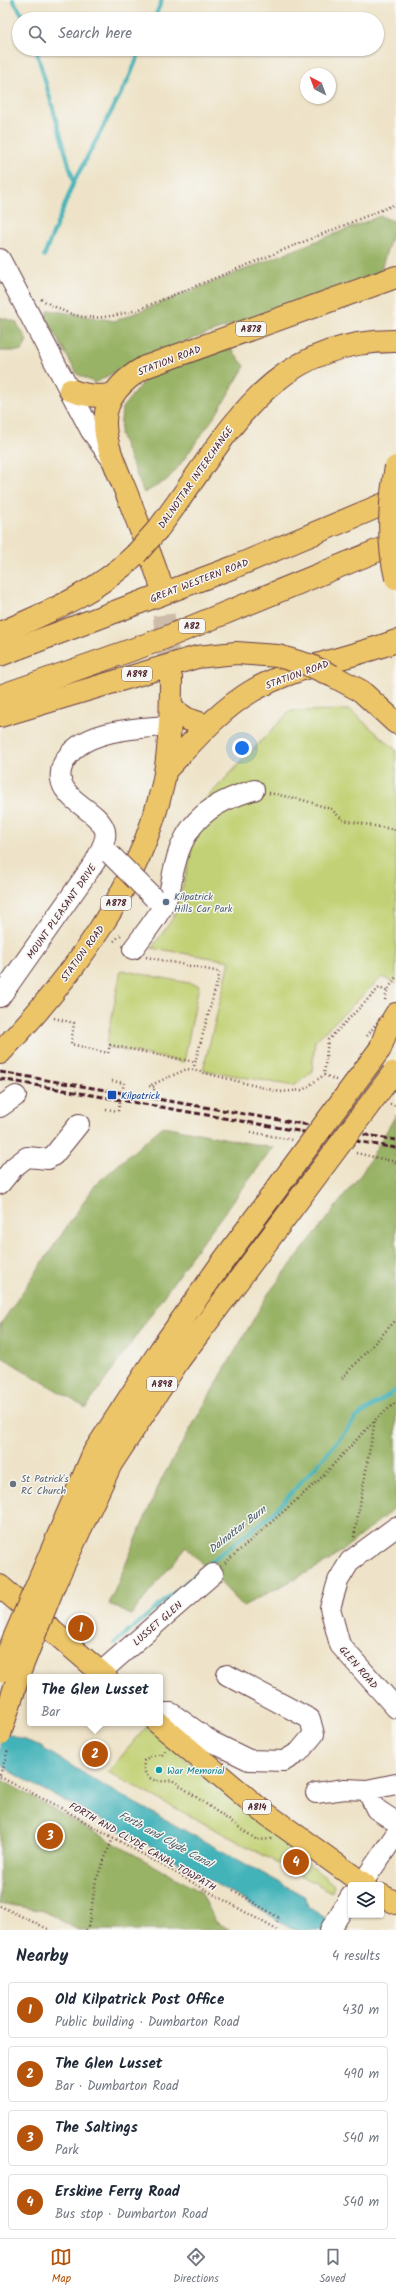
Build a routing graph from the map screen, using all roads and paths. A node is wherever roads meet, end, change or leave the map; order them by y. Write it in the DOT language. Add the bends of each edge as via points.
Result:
graph roads {
  1 [pos="396,204"];
  2 [pos="0,259"];
  3 [pos="396,277"];
  4 [pos="16,290"];
  5 [pos="396,342"];
  6 [pos="70,390"];
  7 [pos="114,394"];
  8 [pos="112,460"];
  9 [pos="396,467"];
  10 [pos="396,499"];
  11 [pos="396,543"];
  12 [pos="396,578"];
  13 [pos="160,582"];
  14 [pos="0,633"];
  15 [pos="396,641"];
  16 [pos="0,655"];
  17 [pos="171,678"];
  18 [pos="0,696"];
  19 [pos="0,716"];
  20 [pos="170,717"];
  21 [pos="396,723"];
  22 [pos="208,726"];
  23 [pos="165,771"];
  24 [pos="254,790"];
  25 [pos="396,830"];
  26 [pos="106,851"];
  27 [pos="158,903"];
  28 [pos="133,949"];
  29 [pos="396,978"];
  30 [pos="0,997"];
  31 [pos="396,1014"];
  32 [pos="49,1016"];
  33 [pos="396,1034"];
  34 [pos="380,1049"];
  35 [pos="0,1054"];
  36 [pos="195,1062"];
  37 [pos="193,1070"];
  38 [pos="395,1071"];
  39 [pos="324,1075"];
  40 [pos="112,1081"];
  41 [pos="338,1081"];
  42 [pos="154,1090"];
  43 [pos="16,1096"];
  44 [pos="391,1097"];
  45 [pos="396,1106"];
  46 [pos="0,1107"];
  47 [pos="106,1109"];
  48 [pos="79,1124"];
  49 [pos="355,1147"];
  50 [pos="350,1153"];
  51 [pos="392,1160"];
  52 [pos="396,1162"];
  53 [pos="0,1184"];
  54 [pos="396,1320"];
  55 [pos="342,1378"];
  56 [pos="396,1402"];
  57 [pos="375,1420"];
  58 [pos="396,1527"];
  59 [pos="350,1561"];
  60 [pos="213,1574"];
  61 [pos="0,1586"];
  62 [pos="0,1671"];
  63 [pos="103,1674"];
  64 [pos="105,1674"];
  65 [pos="227,1675"];
  66 [pos="396,1708"];
  67 [pos="163,1714"];
  68 [pos="162,1726"];
  69 [pos="0,1734"];
  70 [pos="176,1738"];
  71 [pos="0,1777"];
  72 [pos="396,1784"];
  73 [pos="367,1790"];
  74 [pos="316,1793"];
  75 [pos="396,1822"];
  76 [pos="288,1830"];
  77 [pos="396,1834"];
  78 [pos="113,1838"];
  79 [pos="349,1882"];
  80 [pos="363,1882"];
  81 [pos="233,1890"];
  82 [pos="384,1896"];
  83 [pos="396,1903"];
  84 [pos="348,1904"];
  85 [pos="0,1906"];
  86 [pos="277,1922"];
  87 [pos="87,1929"];
  88 [pos="50,1930"];
  89 [pos="277,1930"];
  90 [pos="330,1930"];
  1 -- 4 [label="path" via="137,310 107,318 62,312 37,297"];
  2 -- 4 [label="street"];
  3 -- 7 [label="main road, STATION ROAD / A878" via="145,367 132,374"];
  4 -- 6 [label="street"];
  5 -- 14 [label="main road, DALNOTTAR INTERCHANGE, bridge" via="379,341 346,346 312,358 273,382 256,397 226,432 158,529 122,567 94,589"];
  6 -- 7 [label="main road" via="89,396"];
  6 -- 8 [label="street" via="91,431"];
  7 -- 8 [label="main road, STATION ROAD / A878" via="106,420 106,440"];
  8 -- 13 [label="main road, STATION ROAD / A878"];
  9 -- 12 [label="main road, bridge" via="390,526"];
  10 -- 16 [label="main road, GREAT WESTERN ROAD" via="234,567"];
  11 -- 18 [label="main road, A82" via="157,640"];
  15 -- 22 [label="main road, STATION ROAD" via="271,682 252,691"];
  17 -- 20 [label="main road, STATION ROAD / A878"];
  19 -- 21 [label="main road, A898, bridge" via="198,657 236,653 278,656 309,665 361,691"];
  20 -- 22 [label="main road" via="188,719"];
  20 -- 23 [label="main road, STATION ROAD / A878"];
  20 -- 26 [label="street, MOUNT PLEASANT DRIVE" via="91,738 74,748 65,759 60,770 61,782 67,793 86,807 104,828"];
  22 -- 23 [label="main road, STATION ROAD"];
  23 -- 35 [label="main road, STATION ROAD / A878" via="157,805 136,862 115,904 77,963"];
  24 -- 25 [label="path" via="303,800 331,809 342,820"];
  24 -- 27 [label="street" via="237,795 210,809 187,831 175,865 170,892"];
  26 -- 27 [label="street, bridge"];
  26 -- 30 [label="street, MOUNT PLEASANT DRIVE" via="95,862"];
  27 -- 28 [label="street"];
  28 -- 36 [label="path" via="141,956 220,972"];
  29 -- 39 [label="path" via="387,991 379,988 328,1040"];
  31 -- 34 [label="main road, A898"];
  32 -- 36 [label="path" via="59,1021 74,1023 70,1044 108,1053 110,1045"];
  33 -- 34 [label="main road, A898"];
  34 -- 62 [label="main road, A898, bridge" via="217,1270 161,1349 94,1452"];
  36 -- 37 [label="path"];
  37 -- 39 [label="path" via="280,1092 303,1090"];
  37 -- 42 [label="path" via="187,1069 149,1086 155,1087"];
  38 -- 69 [label="main road, A898, bridge" via="178,1360 111,1464 55,1583 20,1671"];
  39 -- 41 [label="path"];
  40 -- 47 [label="path, bridge" via="124,1084 118,1111"];
  43 -- 46 [label="street"];
  44 -- 45 [label="path" via="388,1103"];
  48 -- 53 [label="street" via="54,1155 48,1159 27,1157 14,1167"];
  49 -- 50 [label="path"];
  51 -- 52 [label="path"];
  54 -- 55 [label="path"];
  56 -- 57 [label="path"];
  57 -- 59 [label="path"];
  57 -- 60 [label="path" via="318,1481"];
  58 -- 59 [label="street, GLEN ROAD"];
  59 -- 66 [label="street, GLEN ROAD" via="338,1581 330,1608 340,1645"];
  60 -- 64 [label="street, LUSSET GLEN"];
  61 -- 63 [label="main road"];
  65 -- 67 [label="street" via="310,1719 314,1734 299,1752 284,1761 249,1760 212,1742 172,1713"];
  68 -- 70 [label="main road, A814"];
  70 -- 76 [label="main road, A814"];
  70 -- 76 [label="path" via="162,1755 150,1756 144,1761 143,1768 147,1777 157,1782 172,1780 183,1786 257,1840 274,1838"];
  71 -- 78 [label="path, FORTH AND CLYDE CANAL TOWPATH"];
  72 -- 73 [label="street"];
  73 -- 74 [label="street" via="345,1789"];
  73 -- 75 [label="street" via="376,1809"];
  76 -- 79 [label="main road, A814"];
  77 -- 80 [label="street"];
  78 -- 87 [label="path" via="96,1880"];
  78 -- 89 [label="path, FORTH AND CLYDE CANAL TOWPATH"];
  81 -- 86 [label="path" via="280,1919"];
  82 -- 83 [label="main road"];
  84 -- 90 [label="street"];
  85 -- 88 [label="path"];
}
